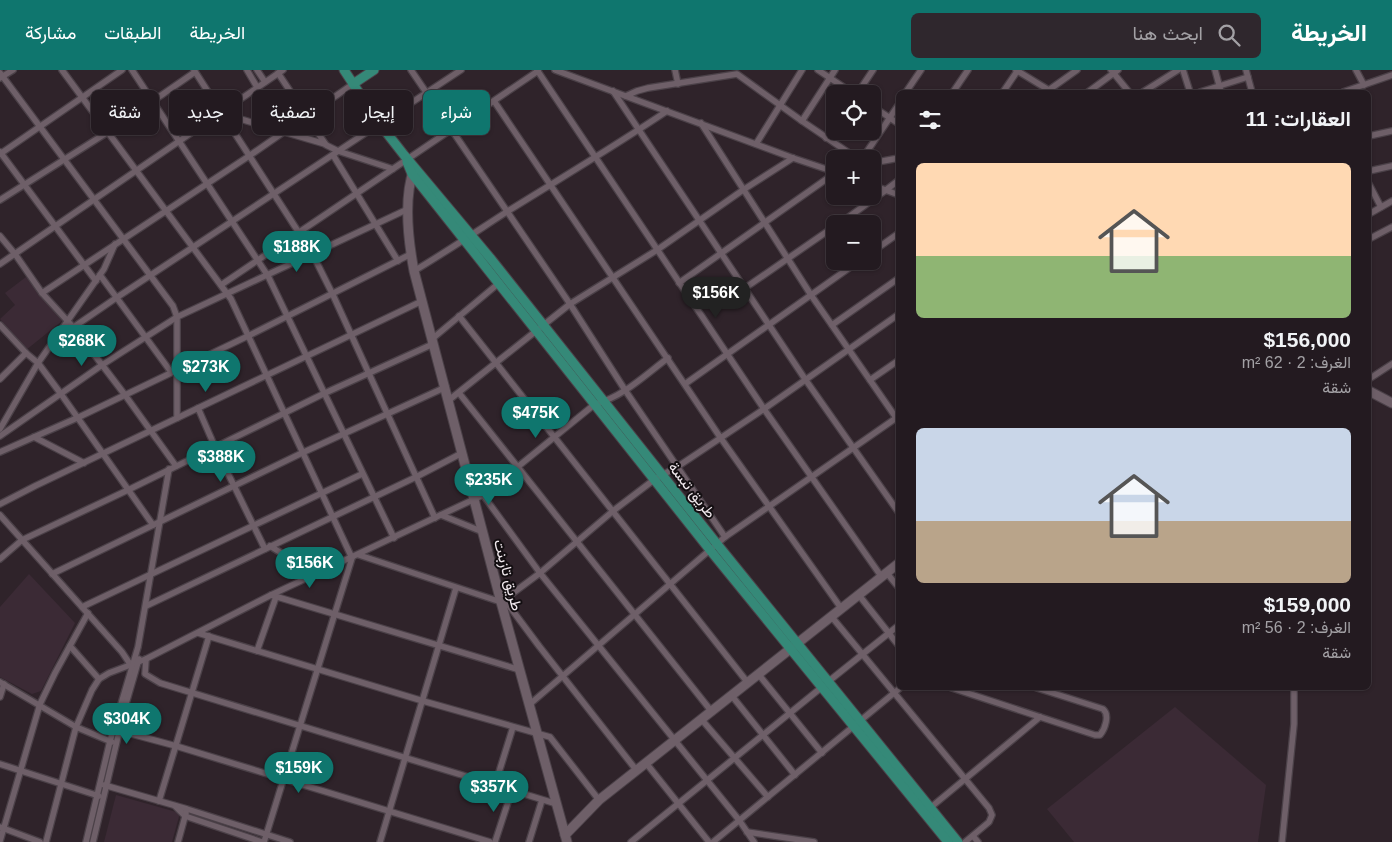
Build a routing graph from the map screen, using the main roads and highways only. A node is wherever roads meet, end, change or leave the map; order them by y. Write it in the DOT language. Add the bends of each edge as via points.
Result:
graph roads {
  1 [pos="344,70"];
  2 [pos="374,70"];
  3 [pos="353,84"];
  4 [pos="468,238"];
  5 [pos="539,327"];
  6 [pos="659,477"];
  7 [pos="856,724"];
  8 [pos="948,842"];
  9 [pos="958,842"];
  1 -- 3 [label="main road, طريق تبسة"];
  2 -- 3 [label="main road"];
  3 -- 4 [label="main road, طريق تبسة" via="414,170"];
  4 -- 5 [label="main road, طريق تبسة"];
  4 -- 5 [label="main road, طريق تبسة" via="499,283"];
  5 -- 6 [label="main road, طريق تبسة" via="595,404"];
  5 -- 6 [label="main road, طريق تبسة" via="605,402"];
  6 -- 7 [label="main road, طريق تبسة"];
  7 -- 8 [label="main road, طريق تبسة"];
  7 -- 9 [label="main road, طريق تبسة"];
}
